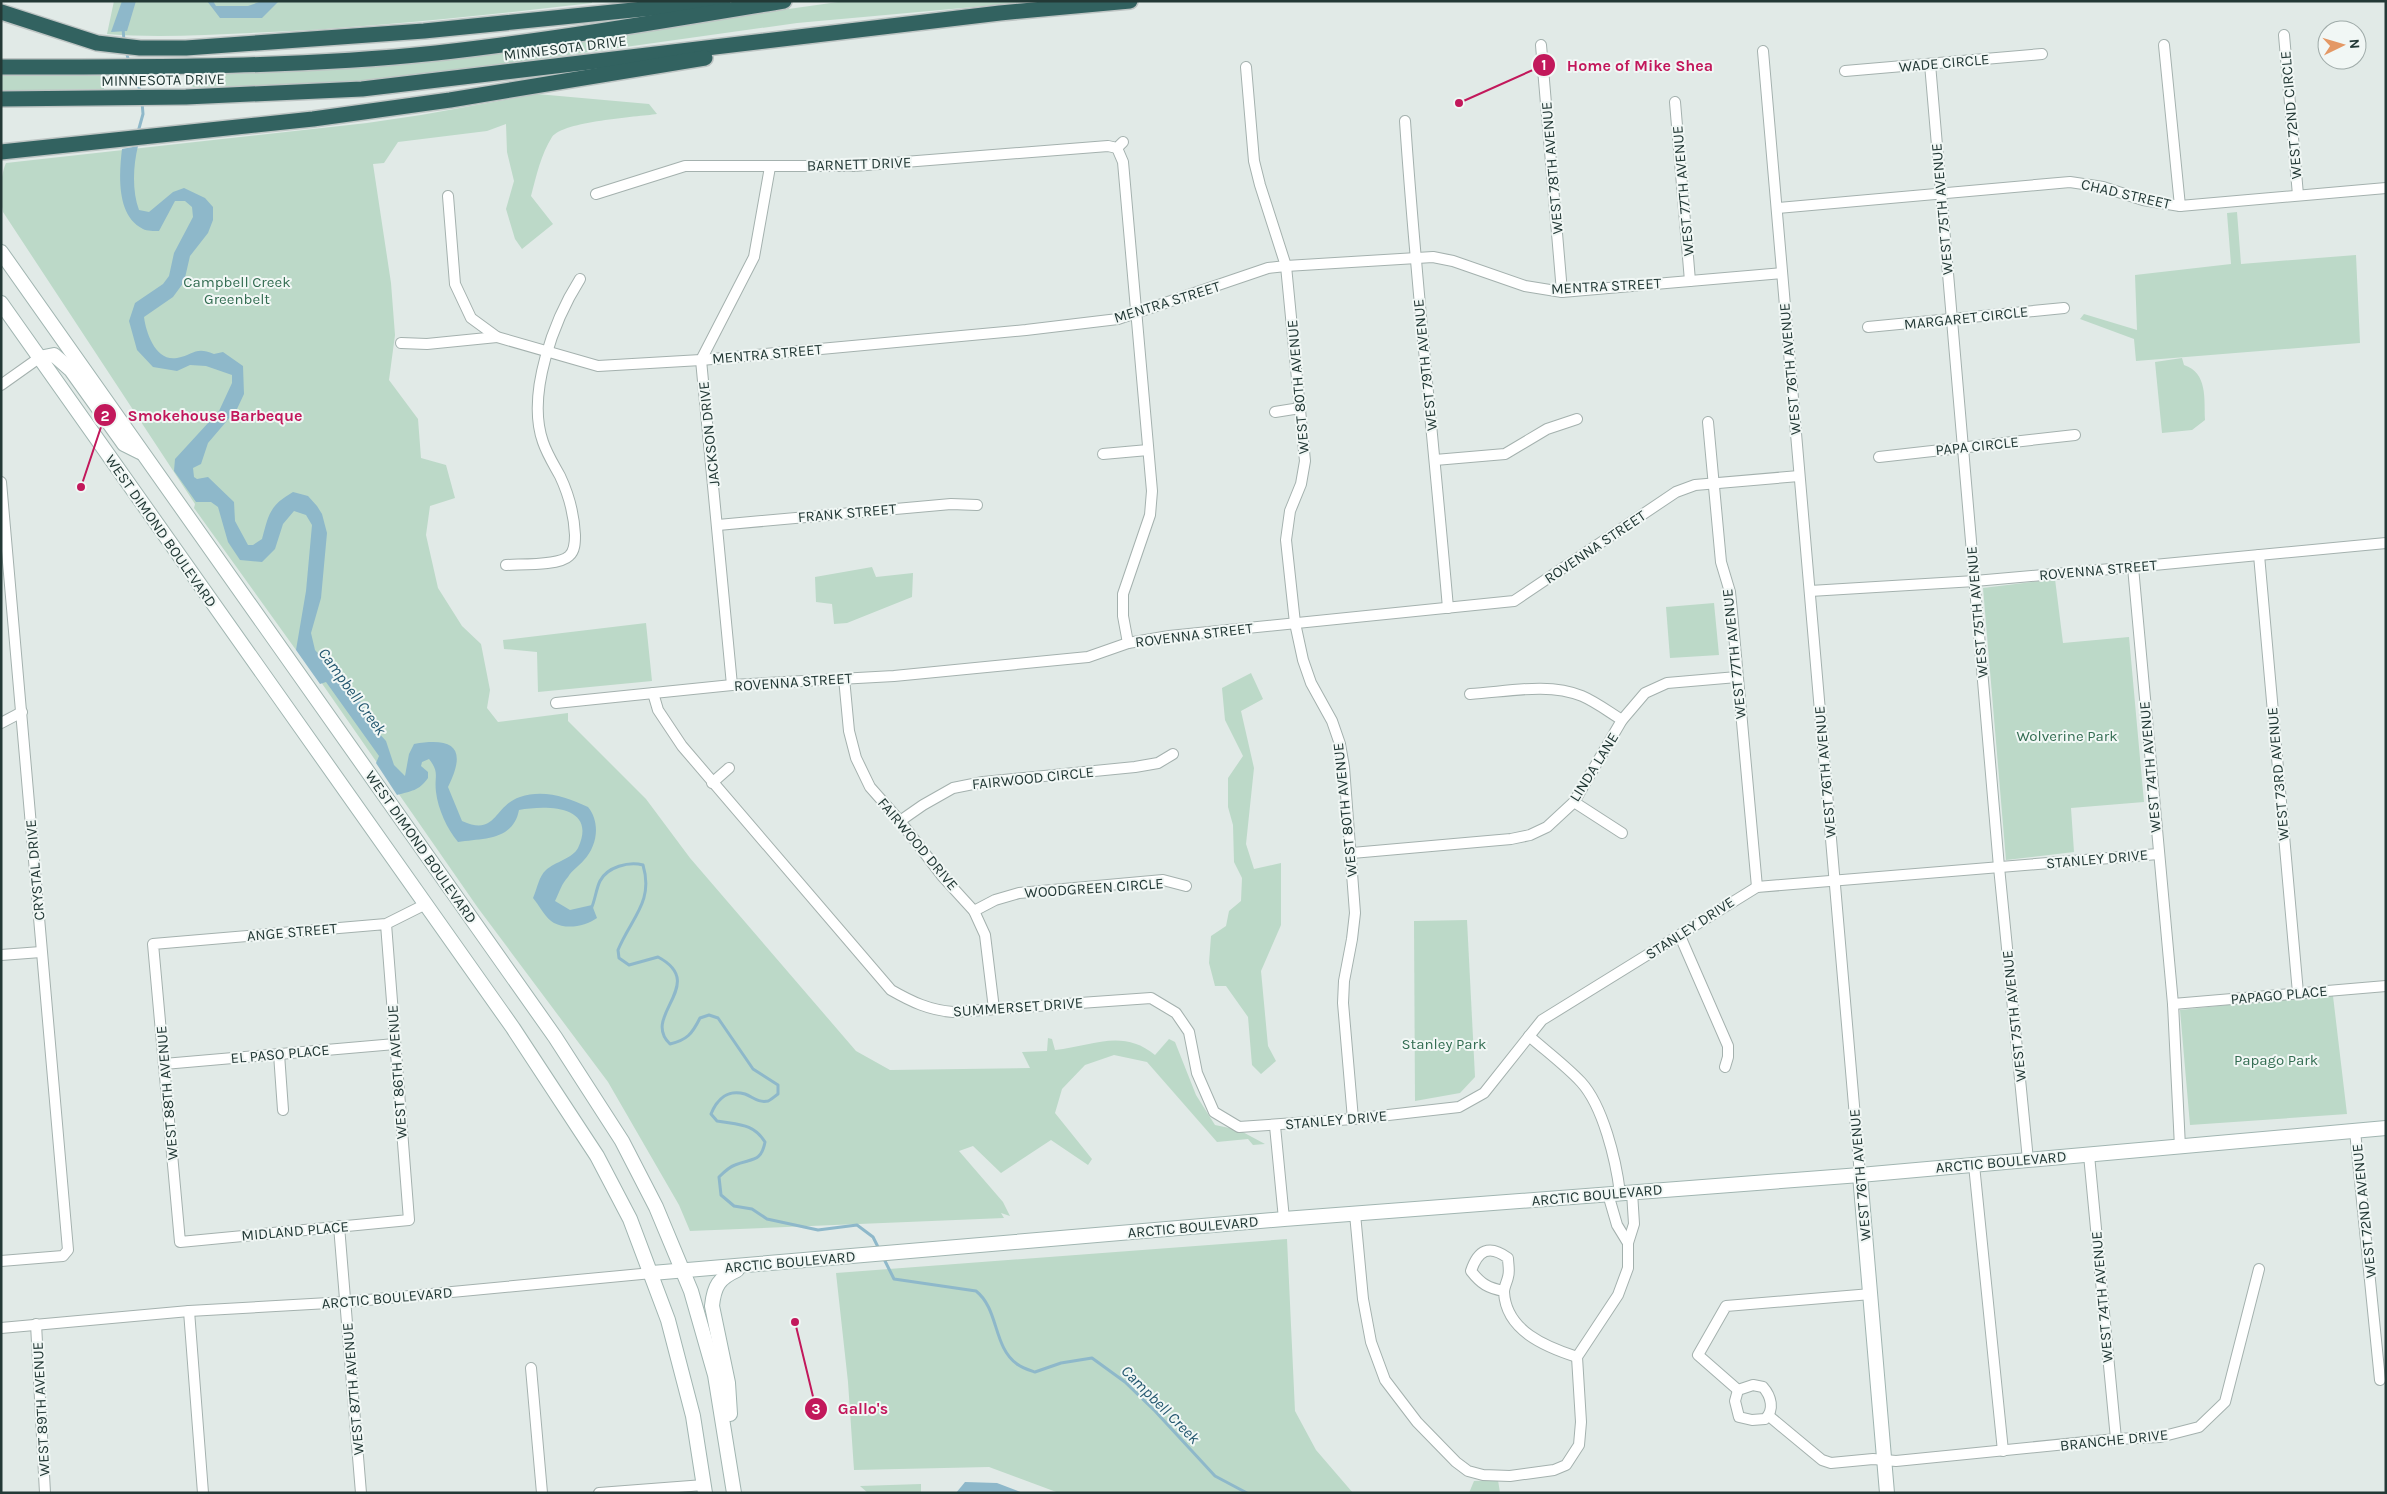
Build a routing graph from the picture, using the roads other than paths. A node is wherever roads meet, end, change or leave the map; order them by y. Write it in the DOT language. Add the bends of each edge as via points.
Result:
graph roads {
  1 [pos="722,1"];
  2 [pos="784,1"];
  3 [pos="1130,1"];
  4 [pos="1,12"];
  5 [pos="884,27"];
  6 [pos="2284,35"];
  7 [pos="1541,45"];
  8 [pos="2164,45"];
  9 [pos="1763,51"];
  10 [pos="2042,54"];
  11 [pos="1930,64"];
  12 [pos="1246,66"];
  13 [pos="1,67"];
  14 [pos="1845,71"];
  15 [pos="1,99"];
  16 [pos="1675,102"];
  17 [pos="1404,121"];
  18 [pos="3,152"];
  19 [pos="770,166"];
  20 [pos="2386,188"];
  21 [pos="1940,192"];
  22 [pos="596,194"];
  23 [pos="2298,195"];
  24 [pos="448,196"];
  25 [pos="2180,206"];
  26 [pos="1777,208"];
  27 [pos="1,252"];
  28 [pos="1414,256"];
  29 [pos="1286,266"];
  30 [pos="1782,273"];
  31 [pos="580,279"];
  32 [pos="1690,281"];
  33 [pos="1562,292"];
  34 [pos="1,303"];
  35 [pos="2064,308"];
  36 [pos="1137,314"];
  37 [pos="1952,319"];
  38 [pos="1868,327"];
  39 [pos="497,337"];
  40 [pos="401,343"];
  41 [pos="548,352"];
  42 [pos="39,358"];
  43 [pos="702,360"];
  44 [pos="1,385"];
  45 [pos="1300,408"];
  46 [pos="1275,412"];
  47 [pos="1577,419"];
  48 [pos="1708,422"];
  49 [pos="2075,436"];
  50 [pos="1962,447"];
  51 [pos="1148,450"];
  52 [pos="141,452"];
  53 [pos="1103,454"];
  54 [pos="1880,456"];
  55 [pos="1436,460"];
  56 [pos="1799,476"];
  57 [pos="1,482"];
  58 [pos="1714,483"];
  59 [pos="977,505"];
  60 [pos="718,525"];
  61 [pos="2386,543"];
  62 [pos="2259,555"];
  63 [pos="506,565"];
  64 [pos="2133,567"];
  65 [pos="1975,581"];
  66 [pos="1810,591"];
  67 [pos="1448,608"];
  68 [pos="1295,624"];
  69 [pos="1128,643"];
  70 [pos="1737,677"];
  71 [pos="844,678"];
  72 [pos="732,685"];
  73 [pos="653,693"];
  74 [pos="1470,694"];
  75 [pos="556,703"];
  76 [pos="22,712"];
  77 [pos="1622,720"];
  78 [pos="1,723"];
  79 [pos="1172,754"];
  80 [pos="728,768"];
  81 [pos="712,783"];
  82 [pos="1574,802"];
  83 [pos="900,821"];
  84 [pos="1622,834"];
  85 [pos="1352,853"];
  86 [pos="2158,854"];
  87 [pos="1999,866"];
  88 [pos="1834,880"];
  89 [pos="1186,886"];
  90 [pos="1757,887"];
  91 [pos="426,904"];
  92 [pos="974,911"];
  93 [pos="386,924"];
  94 [pos="1680,936"];
  95 [pos="153,944"];
  96 [pos="41,952"];
  97 [pos="1,955"];
  98 [pos="2386,986"];
  99 [pos="2298,993"];
  100 [pos="2172,1004"];
  101 [pos="994,1009"];
  102 [pos="1529,1036"];
  103 [pos="395,1044"];
  104 [pos="279,1054"];
  105 [pos="164,1064"];
  106 [pos="1724,1067"];
  107 [pos="283,1110"];
  108 [pos="1353,1119"];
  109 [pos="1275,1126"];
  110 [pos="2386,1128"];
  111 [pos="2355,1131"];
  112 [pos="2180,1147"];
  113 [pos="2089,1155"];
  114 [pos="2028,1160"];
  115 [pos="1974,1165"];
  116 [pos="1860,1175"];
  117 [pos="1620,1193"];
  118 [pos="1355,1214"];
  119 [pos="1284,1219"];
  120 [pos="409,1220"];
  121 [pos="339,1226"];
  122 [pos="180,1242"];
  123 [pos="1628,1243"];
  124 [pos="1,1261"];
  125 [pos="747,1265"];
  126 [pos="2259,1269"];
  127 [pos="683,1271"];
  128 [pos="652,1273"];
  129 [pos="1504,1291"];
  130 [pos="1871,1294"];
  131 [pos="346,1302"];
  132 [pos="189,1311"];
  133 [pos="2386,1312"];
  134 [pos="2374,1313"];
  135 [pos="36,1324"];
  136 [pos="1,1328"];
  137 [pos="1577,1357"];
  138 [pos="532,1368"];
  139 [pos="2380,1380"];
  140 [pos="1738,1390"];
  141 [pos="1769,1416"];
  142 [pos="2116,1439"];
  143 [pos="2003,1451"];
  144 [pos="1885,1461"];
  145 [pos="730,1465"];
  146 [pos="704,1489"];
  147 [pos="45,1493"];
  148 [pos="203,1493"];
  149 [pos="361,1493"];
  150 [pos="542,1493"];
  151 [pos="599,1493"];
  152 [pos="734,1493"];
  153 [pos="1888,1493"];
  1 -- 4 [label="highway" via="424,31 186,48 140,48 97,43"];
  2 -- 13 [label="highway, MINNESOTA DRIVE" via="436,53 272,65"];
  3 -- 5 [label="highway, MINNESOTA DRIVE"];
  5 -- 15 [label="highway, MINNESOTA DRIVE" via="362,89 186,97"];
  5 -- 18 [label="highway" via="450,100"];
  6 -- 23 [label="street, WEST 72ND CIRCLE"];
  7 -- 33 [label="street, WEST 78TH AVENUE"];
  8 -- 25 [label="street"];
  9 -- 26 [label="street, WEST 76TH AVENUE"];
  10 -- 11 [label="street, WADE CIRCLE"];
  11 -- 14 [label="street, WADE CIRCLE"];
  11 -- 21 [label="street, WEST 75TH AVENUE"];
  12 -- 29 [label="street, WEST 80TH AVENUE" via="1254,161"];
  16 -- 32 [label="street, WEST 77TH AVENUE"];
  17 -- 28 [label="street, WEST 79TH AVENUE"];
  19 -- 22 [label="street, BARNETT DRIVE" via="686,166"];
  19 -- 36 [label="street, BARNETT DRIVE" via="854,166 1120,145"];
  19 -- 43 [label="street, JACKSON DRIVE" via="754,257"];
  20 -- 23 [label="street, CHAD STREET"];
  21 -- 25 [label="street, CHAD STREET" via="2070,182"];
  21 -- 26 [label="street, CHAD STREET"];
  21 -- 37 [label="street, WEST 75TH AVENUE"];
  23 -- 25 [label="street, CHAD STREET"];
  24 -- 39 [label="street" via="456,284 471,318"];
  26 -- 30 [label="street, WEST 76TH AVENUE"];
  27 -- 52 [label="main road, WEST DIMOND BOULEVARD"];
  28 -- 29 [label="street, MENTRA STREET"];
  28 -- 33 [label="street, MENTRA STREET" via="1453,261 1525,286"];
  28 -- 55 [label="street, WEST 79TH AVENUE"];
  29 -- 36 [label="street, MENTRA STREET" via="1268,268"];
  29 -- 45 [label="street, WEST 80TH AVENUE"];
  30 -- 32 [label="street, MENTRA STREET"];
  30 -- 56 [label="street, WEST 76TH AVENUE"];
  31 -- 41 [label="street" via="568,298"];
  32 -- 33 [label="street, MENTRA STREET"];
  34 -- 42 [label="main road, WEST DIMOND BOULEVARD"];
  35 -- 37 [label="street, MARGARET CIRCLE"];
  36 -- 43 [label="street, MENTRA STREET" via="1026,330"];
  36 -- 51 [label="street"];
  37 -- 38 [label="street, MARGARET CIRCLE"];
  37 -- 50 [label="street, WEST 75TH AVENUE"];
  39 -- 40 [label="street"];
  39 -- 41 [label="street, MENTRA STREET"];
  41 -- 43 [label="street, MENTRA STREET" via="598,366"];
  41 -- 63 [label="street" via="539,385 537,416 542,441 569,498 574,519 573,558"];
  42 -- 44 [label="street"];
  42 -- 52 [label="main road" via="54,355 60,359 124,444"];
  42 -- 91 [label="main road, WEST DIMOND BOULEVARD"];
  43 -- 60 [label="street, JACKSON DRIVE"];
  45 -- 46 [label="street"];
  45 -- 68 [label="street, WEST 80TH AVENUE" via="1305,461 1301,484 1290,511 1286,540"];
  47 -- 55 [label="street" via="1547,429 1505,454"];
  48 -- 58 [label="street, WEST 77TH AVENUE"];
  49 -- 50 [label="street, PAPA CIRCLE"];
  50 -- 54 [label="street, PAPA CIRCLE"];
  50 -- 65 [label="street, WEST 75TH AVENUE"];
  51 -- 53 [label="street"];
  51 -- 69 [label="street" via="1152,491 1150,515 1123,594"];
  52 -- 127 [label="main road, WEST DIMOND BOULEVARD" via="555,1037 622,1141 656,1207"];
  55 -- 67 [label="street, WEST 79TH AVENUE"];
  56 -- 58 [label="street, ROVENNA STREET"];
  56 -- 66 [label="street, WEST 76TH AVENUE"];
  57 -- 76 [label="street, CRYSTAL DRIVE"];
  58 -- 67 [label="street, ROVENNA STREET" via="1676,492 1514,601"];
  58 -- 70 [label="street, WEST 77TH AVENUE" via="1721,562 1730,592"];
  59 -- 60 [label="street, FRANK STREET" via="951,504"];
  60 -- 72 [label="street, JACKSON DRIVE"];
  61 -- 62 [label="street, ROVENNA STREET"];
  62 -- 64 [label="street, ROVENNA STREET"];
  62 -- 99 [label="street, WEST 73RD AVENUE"];
  64 -- 65 [label="street, ROVENNA STREET"];
  64 -- 86 [label="street, WEST 74TH AVENUE"];
  65 -- 66 [label="street, ROVENNA STREET"];
  65 -- 87 [label="street, WEST 75TH AVENUE"];
  66 -- 88 [label="street, WEST 76TH AVENUE"];
  67 -- 68 [label="street, ROVENNA STREET"];
  68 -- 69 [label="street, ROVENNA STREET"];
  68 -- 85 [label="street, WEST 80TH AVENUE" via="1311,683 1332,721 1340,744"];
  69 -- 71 [label="street, ROVENNA STREET" via="1088,657"];
  70 -- 77 [label="street, LINDA LANE" via="1654,687"];
  70 -- 90 [label="street, WEST 77TH AVENUE"];
  71 -- 72 [label="street, ROVENNA STREET"];
  71 -- 83 [label="street, FAIRWOOD DRIVE" via="849,731 856,758 870,787"];
  72 -- 73 [label="street, ROVENNA STREET"];
  73 -- 75 [label="street, ROVENNA STREET"];
  73 -- 81 [label="street, SUMMERSET DRIVE" via="658,710"];
  74 -- 77 [label="street" via="1546,689 1568,691 1584,696"];
  76 -- 78 [label="street"];
  76 -- 96 [label="street, CRYSTAL DRIVE"];
  77 -- 82 [label="street, LINDA LANE"];
  79 -- 83 [label="street, FAIRWOOD CIRCLE" via="1158,763 1135,767 983,782 953,788"];
  80 -- 81 [label="street"];
  81 -- 101 [label="street, SUMMERSET DRIVE" via="891,990 936,1011"];
  82 -- 84 [label="street"];
  82 -- 85 [label="street, LINDA LANE" via="1547,827 1530,835"];
  83 -- 92 [label="street, FAIRWOOD DRIVE" via="942,877"];
  85 -- 108 [label="street, WEST 80TH AVENUE" via="1355,913 1343,1003"];
  86 -- 87 [label="street, STANLEY DRIVE"];
  86 -- 100 [label="street, WEST 74TH AVENUE"];
  87 -- 88 [label="street, STANLEY DRIVE"];
  87 -- 114 [label="street, WEST 75TH AVENUE"];
  88 -- 90 [label="street, STANLEY DRIVE"];
  88 -- 116 [label="street, WEST 76TH AVENUE"];
  89 -- 92 [label="street, WOODGREEN CIRCLE" via="1163,880 1019,893"];
  90 -- 94 [label="street, STANLEY DRIVE"];
  91 -- 93 [label="street, ANGE STREET"];
  91 -- 128 [label="main road, WEST DIMOND BOULEVARD" via="597,1156 630,1219"];
  92 -- 101 [label="street, FAIRWOOD DRIVE" via="985,935"];
  93 -- 95 [label="street, ANGE STREET"];
  93 -- 103 [label="street, WEST 86TH AVENUE"];
  94 -- 102 [label="street, STANLEY DRIVE" via="1542,1020"];
  94 -- 106 [label="street" via="1728,1046"];
  95 -- 105 [label="street, WEST 88TH AVENUE"];
  96 -- 97 [label="street"];
  96 -- 124 [label="street, CRYSTAL DRIVE" via="68,1250 63,1256"];
  98 -- 99 [label="street, PAPAGO PLACE"];
  99 -- 100 [label="street, PAPAGO PLACE"];
  100 -- 112 [label="street, WEST 74TH AVENUE"];
  101 -- 109 [label="street, SUMMERSET DRIVE" via="1151,998 1176,1014 1189,1032 1197,1073 1214,1112 1239,1127"];
  102 -- 108 [label="street, STANLEY DRIVE" via="1484,1093 1459,1107"];
  102 -- 117 [label="street" via="1582,1082 1596,1104 1618,1173"];
  103 -- 104 [label="street, EL PASO PLACE"];
  103 -- 120 [label="street, WEST 86TH AVENUE"];
  104 -- 105 [label="street, EL PASO PLACE"];
  104 -- 107 [label="street"];
  105 -- 122 [label="street, WEST 88TH AVENUE"];
  108 -- 109 [label="street, STANLEY DRIVE"];
  109 -- 119 [label="street"];
  110 -- 111 [label="main road, ARCTIC BOULEVARD"];
  111 -- 112 [label="main road, ARCTIC BOULEVARD"];
  111 -- 134 [label="street, WEST 72ND AVENUE"];
  112 -- 113 [label="main road, ARCTIC BOULEVARD"];
  113 -- 114 [label="main road, ARCTIC BOULEVARD"];
  113 -- 142 [label="street, WEST 74TH AVENUE"];
  114 -- 115 [label="main road, ARCTIC BOULEVARD"];
  115 -- 116 [label="main road, ARCTIC BOULEVARD"];
  115 -- 143 [label="street"];
  116 -- 117 [label="main road, ARCTIC BOULEVARD"];
  116 -- 130 [label="main road, WEST 76TH AVENUE"];
  117 -- 118 [label="main road, ARCTIC BOULEVARD"];
  117 -- 123 [label="street" via="1617,1226"];
  117 -- 123 [label="street" via="1634,1224"];
  118 -- 119 [label="main road, ARCTIC BOULEVARD"];
  118 -- 137 [label="street" via="1371,1342 1385,1380 1417,1422 1468,1471 1510,1476 1554,1470 1566,1465 1579,1445"];
  119 -- 125 [label="main road, ARCTIC BOULEVARD"];
  120 -- 121 [label="street, MIDLAND PLACE"];
  121 -- 122 [label="street, MIDLAND PLACE"];
  121 -- 131 [label="street, WEST 87TH AVENUE"];
  123 -- 137 [label="street" via="1628,1268 1618,1295"];
  125 -- 127 [label="main road, ARCTIC BOULEVARD"];
  125 -- 145 [label="main road" via="722,1277 713,1293 712,1306 728,1384"];
  126 -- 142 [label="street, BRANCHE DRIVE" via="2225,1402 2199,1427 2160,1437"];
  127 -- 128 [label="main road, ARCTIC BOULEVARD"];
  127 -- 145 [label="main road, WEST DIMOND BOULEVARD" via="715,1375"];
  128 -- 131 [label="street, ARCTIC BOULEVARD"];
  128 -- 146 [label="main road, WEST DIMOND BOULEVARD" via="682,1370"];
  129 -- 137 [label="street" via="1509,1311 1523,1331 1549,1348"];
  130 -- 140 [label="street" via="1726,1306 1698,1355"];
  130 -- 144 [label="main road, WEST 76TH AVENUE"];
  131 -- 132 [label="street, ARCTIC BOULEVARD"];
  131 -- 149 [label="street, WEST 87TH AVENUE"];
  132 -- 135 [label="street, ARCTIC BOULEVARD"];
  132 -- 148 [label="street"];
  133 -- 134 [label="street"];
  134 -- 139 [label="street, WEST 72ND AVENUE"];
  135 -- 136 [label="street, ARCTIC BOULEVARD"];
  135 -- 147 [label="street, WEST 89TH AVENUE"];
  138 -- 150 [label="street"];
  140 -- 141 [label="street" via="1753,1384 1763,1387 1770,1401"];
  140 -- 141 [label="street" via="1735,1401 1739,1417 1765,1420"];
  141 -- 144 [label="street, BRANCHE DRIVE" via="1827,1462"];
  142 -- 143 [label="street, BRANCHE DRIVE"];
  143 -- 144 [label="street, BRANCHE DRIVE"];
  144 -- 153 [label="main road, WEST 76TH AVENUE"];
  145 -- 152 [label="main road, WEST DIMOND BOULEVARD"];
  146 -- 151 [label="street"];
}
